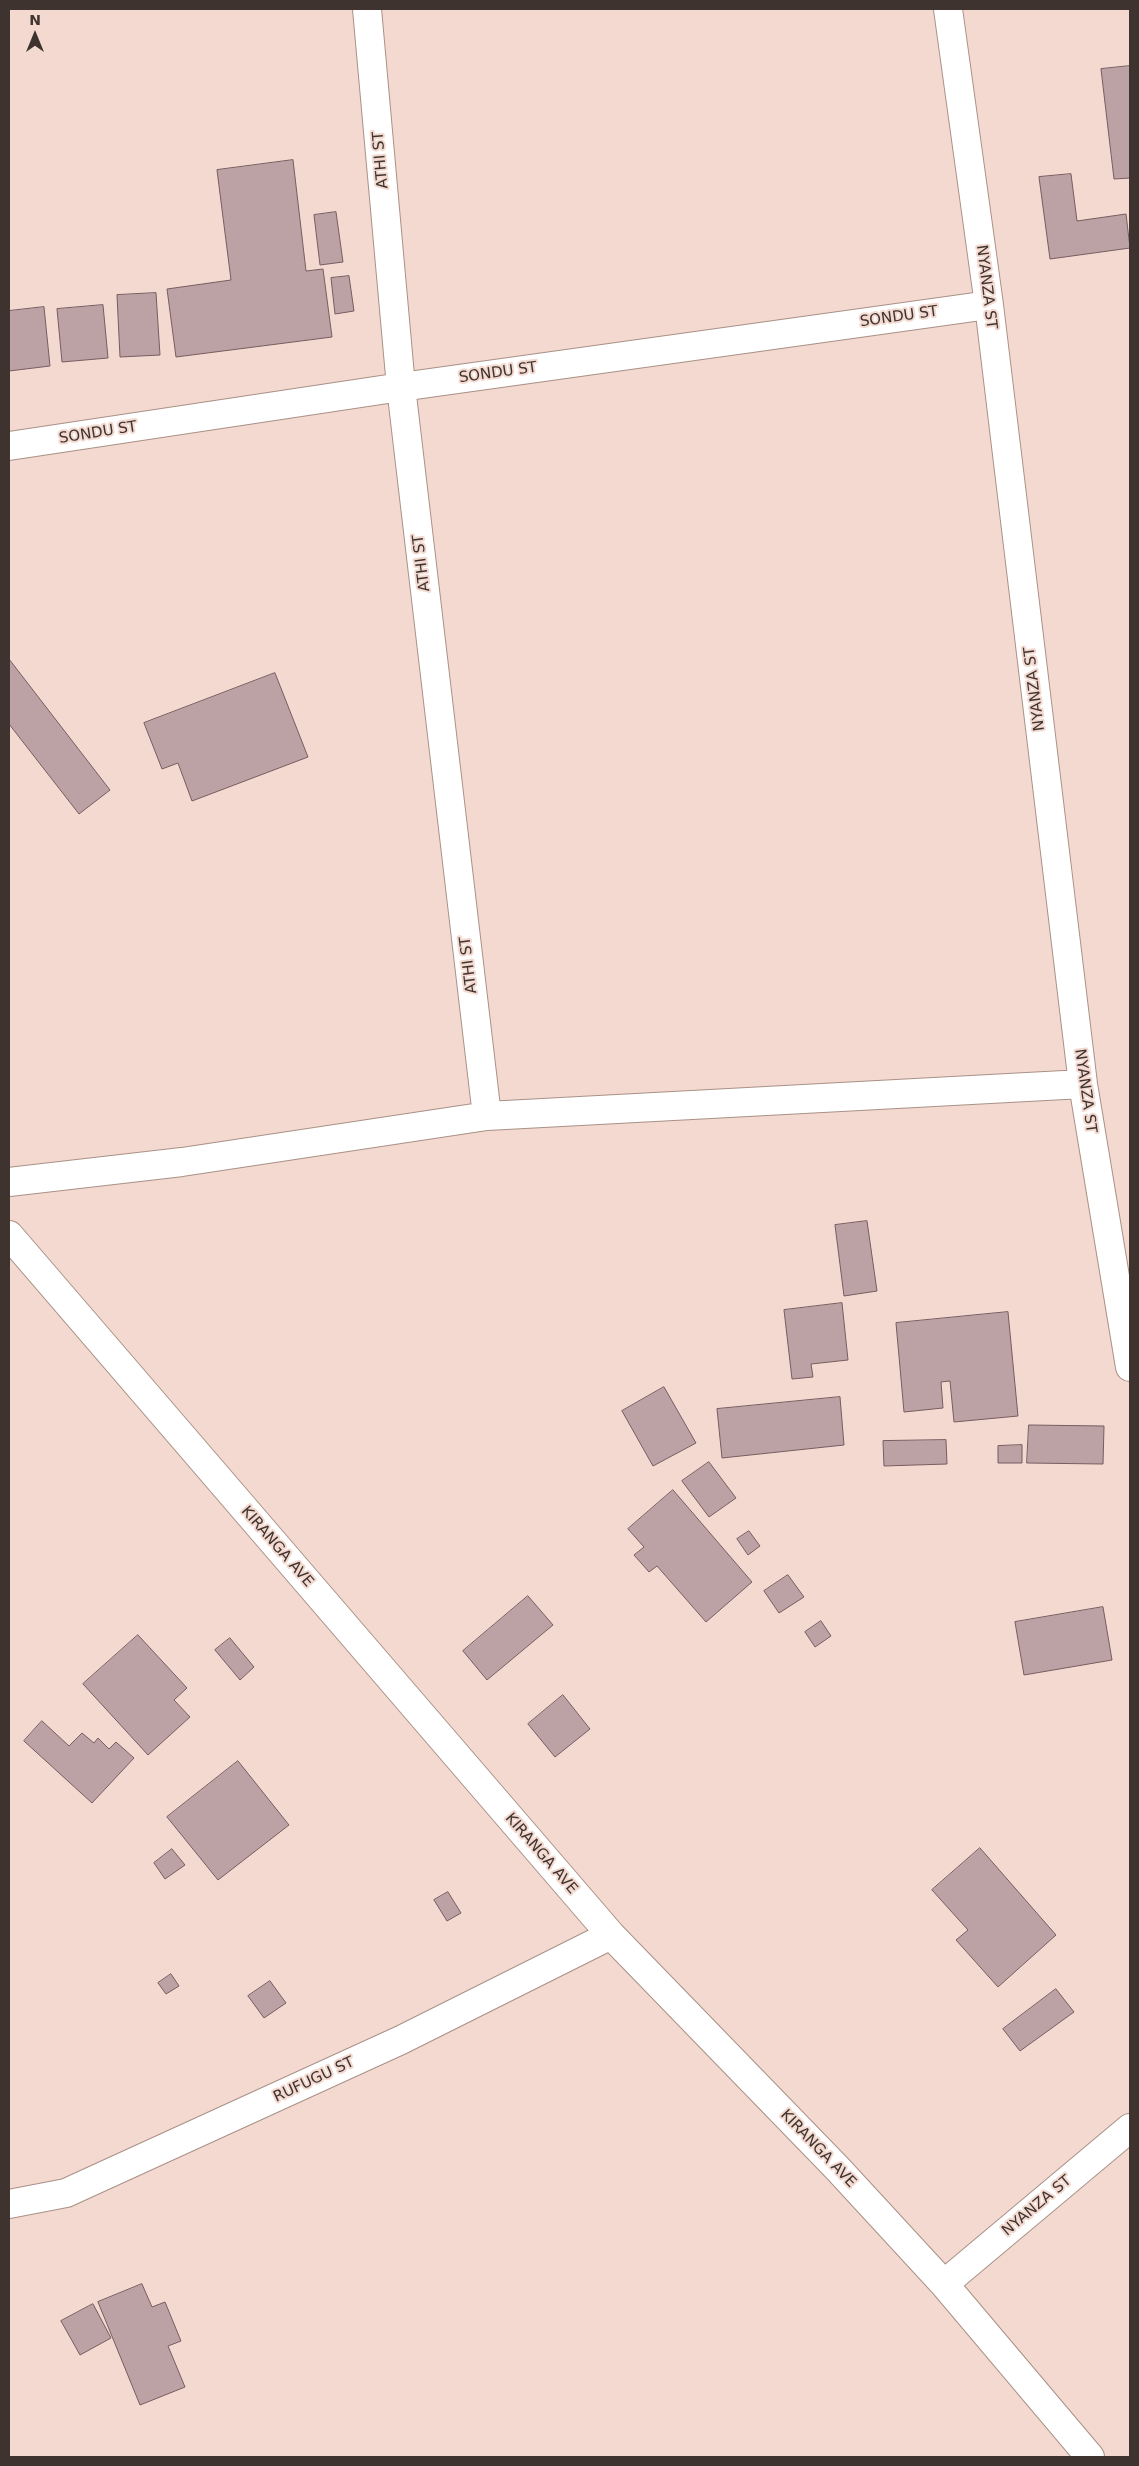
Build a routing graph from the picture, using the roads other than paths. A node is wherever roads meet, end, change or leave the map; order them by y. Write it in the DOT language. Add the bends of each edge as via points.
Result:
graph roads {
  1 [pos="367,9"];
  2 [pos="948,9"];
  3 [pos="989,305"];
  4 [pos="401,387"];
  5 [pos="9,446"];
  6 [pos="1083,1084"];
  7 [pos="487,1116"];
  8 [pos="9,1182"];
  9 [pos="9,1235"];
  10 [pos="1130,1367"];
  11 [pos="611,1936"];
  12 [pos="1130,2128"];
  13 [pos="9,2204"];
  14 [pos="944,2284"];
  15 [pos="1090,2457"];
  1 -- 4 [label="street, ATHI ST"];
  2 -- 3 [label="street, NYANZA ST"];
  3 -- 4 [label="street, SONDU ST"];
  3 -- 6 [label="street, NYANZA ST"];
  4 -- 5 [label="street, SONDU ST"];
  4 -- 7 [label="street, ATHI ST"];
  6 -- 7 [label="street"];
  6 -- 10 [label="street, NYANZA ST"];
  7 -- 8 [label="street" via="182,1162"];
  9 -- 11 [label="street, KIRANGA AVE"];
  11 -- 13 [label="street, RUFUGU ST" via="400,2040 66,2193"];
  11 -- 14 [label="street, KIRANGA AVE" via="838,2169"];
  12 -- 14 [label="street, NYANZA ST"];
  14 -- 15 [label="street, KIRANGA AVE"];
}
